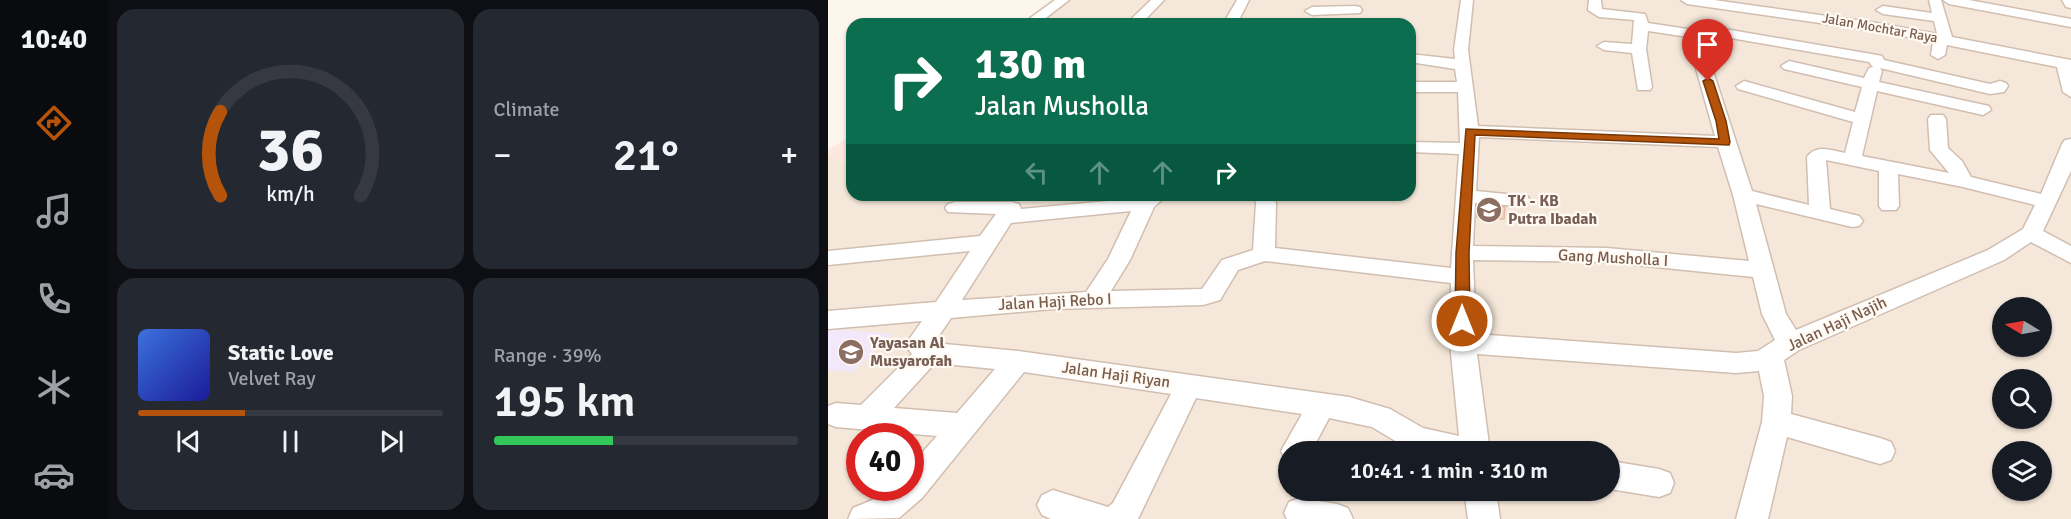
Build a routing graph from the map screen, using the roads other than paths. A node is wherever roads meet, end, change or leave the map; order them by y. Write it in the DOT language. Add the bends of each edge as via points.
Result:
graph roads {
  1 [pos="1063,0"];
  2 [pos="1158,0"];
  3 [pos="1243,0"];
  4 [pos="1467,0"];
  5 [pos="1595,0"];
  6 [pos="1686,0"];
  7 [pos="1935,0"];
  8 [pos="1949,0"];
  9 [pos="1355,5"];
  10 [pos="1883,10"];
  11 [pos="1312,11"];
  12 [pos="1038,18"];
  13 [pos="1139,18"];
  14 [pos="1233,18"];
  15 [pos="1941,18"];
  16 [pos="2071,23"];
  17 [pos="1642,26"];
  18 [pos="1883,28"];
  19 [pos="1697,33"];
  20 [pos="1945,39"];
  21 [pos="1604,46"];
  22 [pos="1639,49"];
  23 [pos="1938,55"];
  24 [pos="1416,59"];
  25 [pos="1876,61"];
  26 [pos="1462,65"];
  27 [pos="2068,65"];
  28 [pos="1789,66"];
  29 [pos="1872,85"];
  30 [pos="1744,86"];
  31 [pos="2000,86"];
  32 [pos="1416,87"];
  33 [pos="1465,87"];
  34 [pos="1644,87"];
  35 [pos="2071,92"];
  36 [pos="1983,110"];
  37 [pos="1863,119"];
  38 [pos="1937,119"];
  39 [pos="1723,132"];
  40 [pos="1469,140"];
  41 [pos="2071,144"];
  42 [pos="1416,146"];
  43 [pos="1852,160"];
  44 [pos="1888,167"];
  45 [pos="1963,181"];
  46 [pos="2064,182"];
  47 [pos="1743,195"];
  48 [pos="1466,196"];
  49 [pos="1520,200"];
  50 [pos="1121,201"];
  51 [pos="1150,201"];
  52 [pos="1265,201"];
  53 [pos="2048,202"];
  54 [pos="1889,206"];
  55 [pos="956,208"];
  56 [pos="1014,208"];
  57 [pos="1818,212"];
  58 [pos="1852,220"];
  59 [pos="2031,233"];
  60 [pos="987,242"];
  61 [pos="1462,253"];
  62 [pos="1264,254"];
  63 [pos="2071,256"];
  64 [pos="828,258"];
  65 [pos="1762,270"];
  66 [pos="1462,277"];
  67 [pos="1093,300"];
  68 [pos="944,310"];
  69 [pos="828,320"];
  70 [pos="1463,343"];
  71 [pos="1780,351"];
  72 [pos="929,353"];
  73 [pos="1018,361"];
  74 [pos="1189,385"];
  75 [pos="1322,405"];
  76 [pos="836,415"];
  77 [pos="868,417"];
  78 [pos="1776,422"];
  79 [pos="964,426"];
  80 [pos="1302,441"];
  81 [pos="1427,441"];
  82 [pos="1474,441"];
  83 [pos="1880,451"];
  84 [pos="1620,477"];
  85 [pos="1659,483"];
  86 [pos="1482,501"];
  87 [pos="1053,505"];
  88 [pos="1300,513"];
  89 [pos="864,519"];
  90 [pos="1100,519"];
  91 [pos="1118,519"];
  92 [pos="1337,519"];
  93 [pos="1484,519"];
  94 [pos="1752,519"];
  1 -- 12 [label="street"];
  2 -- 13 [label="street"];
  3 -- 14 [label="street"];
  4 -- 26 [label="street"];
  5 -- 17 [label="street" via="1596,12 1638,16"];
  6 -- 18 [label="street, Jalan Mochtar Raya" via="1819,13"];
  7 -- 15 [label="street"];
  8 -- 16 [label="street"];
  9 -- 11 [label="street"];
  10 -- 15 [label="street"];
  15 -- 20 [label="street"];
  17 -- 19 [label="street"];
  17 -- 22 [label="street"];
  18 -- 20 [label="street, Jalan Mochtar Raya"];
  18 -- 25 [label="street"];
  19 -- 25 [label="street" via="1713,31"];
  19 -- 39 [label="street" via="1702,35 1703,65"];
  20 -- 23 [label="street"];
  20 -- 27 [label="street, Jalan Mochtar Raya"];
  21 -- 22 [label="street"];
  22 -- 34 [label="street"];
  24 -- 26 [label="street"];
  25 -- 29 [label="street"];
  25 -- 31 [label="street" via="1990,89"];
  26 -- 33 [label="street"];
  27 -- 35 [label="street"];
  28 -- 29 [label="street"];
  29 -- 36 [label="street"];
  29 -- 37 [label="street"];
  30 -- 37 [label="street"];
  32 -- 33 [label="street"];
  33 -- 40 [label="street"];
  37 -- 43 [label="street"];
  38 -- 45 [label="street" via="1940,150 1955,165"];
  39 -- 40 [label="street"];
  39 -- 47 [label="street"];
  40 -- 42 [label="street"];
  40 -- 48 [label="street"];
  41 -- 46 [label="street, Jalan Haji Najih"];
  43 -- 44 [label="street"];
  43 -- 57 [label="street" via="1816,156 1821,208"];
  44 -- 45 [label="street"];
  44 -- 54 [label="street"];
  45 -- 53 [label="street"];
  46 -- 53 [label="street, Jalan Haji Najih"];
  47 -- 57 [label="street"];
  47 -- 65 [label="street"];
  48 -- 49 [label="street"];
  48 -- 61 [label="street"];
  50 -- 56 [label="street"];
  51 -- 67 [label="street"];
  52 -- 62 [label="street"];
  53 -- 59 [label="street, Jalan Haji Najih"];
  55 -- 56 [label="street"];
  56 -- 60 [label="street" via="999,222"];
  57 -- 58 [label="street"];
  59 -- 63 [label="street"];
  59 -- 71 [label="street, Jalan Haji Najih" via="1996,255"];
  60 -- 64 [label="street"];
  60 -- 68 [label="street"];
  61 -- 65 [label="street, Gang Musholla I" via="1607,255"];
  61 -- 66 [label="street"];
  62 -- 66 [label="street"];
  62 -- 67 [label="street, Jalan Haji Rebo I" via="1230,265 1208,296"];
  65 -- 71 [label="street"];
  66 -- 70 [label="street"];
  67 -- 68 [label="street, Jalan Haji Rebo I"];
  68 -- 69 [label="street, Jalan Haji Rebo I"];
  68 -- 72 [label="street" via="918,345"];
  70 -- 71 [label="street, Jalan Haji Najih" via="1712,362 1750,362"];
  70 -- 82 [label="street"];
  71 -- 78 [label="street"];
  72 -- 73 [label="street, Jalan Haji Riyan"];
  72 -- 77 [label="street"];
  73 -- 74 [label="street, Jalan Haji Riyan"];
  73 -- 79 [label="street"];
  74 -- 75 [label="street, Jalan Haji Riyan"];
  74 -- 91 [label="street"];
  75 -- 80 [label="street"];
  75 -- 81 [label="street, Jalan Haji Riyan" via="1380,417"];
  76 -- 77 [label="street"];
  77 -- 79 [label="street"];
  78 -- 83 [label="street"];
  78 -- 94 [label="street"];
  79 -- 89 [label="street" via="900,499"];
  84 -- 85 [label="street"];
  86 -- 93 [label="street"];
  87 -- 90 [label="street"];
  88 -- 92 [label="street"];
}
